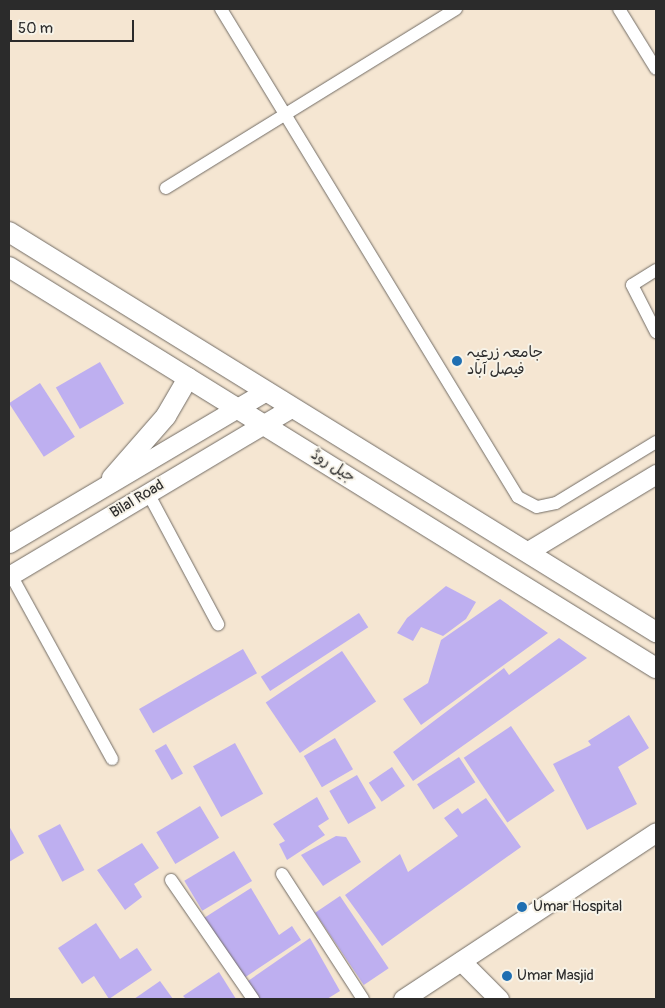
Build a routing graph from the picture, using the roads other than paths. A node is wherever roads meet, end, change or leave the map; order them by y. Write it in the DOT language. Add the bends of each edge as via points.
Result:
graph roads {
  1 [pos="221,9"];
  2 [pos="456,9"];
  3 [pos="619,9"];
  4 [pos="656,69"];
  5 [pos="284,115"];
  6 [pos="166,188"];
  7 [pos="9,232"];
  8 [pos="9,267"];
  9 [pos="656,270"];
  10 [pos="656,332"];
  11 [pos="188,378"];
  12 [pos="264,392"];
  13 [pos="235,406"];
  14 [pos="290,408"];
  15 [pos="265,423"];
  16 [pos="656,442"];
  17 [pos="656,474"];
  18 [pos="112,478"];
  19 [pos="148,493"];
  20 [pos="9,542"];
  21 [pos="530,550"];
  22 [pos="10,575"];
  23 [pos="218,624"];
  24 [pos="656,632"];
  25 [pos="656,668"];
  26 [pos="112,759"];
  27 [pos="656,832"];
  28 [pos="282,874"];
  29 [pos="171,880"];
  30 [pos="461,961"];
  31 [pos="253,999"];
  32 [pos="363,999"];
  33 [pos="403,999"];
  34 [pos="499,999"];
  1 -- 5 [label="street"];
  2 -- 5 [label="street"];
  3 -- 4 [label="street"];
  5 -- 6 [label="street"];
  5 -- 16 [label="street" via="518,497 537,507 556,503"];
  7 -- 12 [label="main road, جیل روڈ"];
  8 -- 11 [label="main road, جیل روڈ"];
  9 -- 10 [label="street" via="632,285"];
  11 -- 13 [label="main road, جیل روڈ"];
  11 -- 18 [label="main road" via="166,416"];
  12 -- 13 [label="main road, Bilal Road"];
  12 -- 14 [label="main road, جیل روڈ"];
  13 -- 15 [label="main road, جیل روڈ"];
  13 -- 18 [label="main road, Bilal Road"];
  14 -- 15 [label="main road, Bilal Road"];
  14 -- 21 [label="main road, جیل روڈ"];
  15 -- 19 [label="main road, Bilal Road"];
  15 -- 25 [label="main road, جیل روڈ"];
  17 -- 21 [label="main road"];
  18 -- 20 [label="main road, Bilal Road"];
  19 -- 22 [label="main road, Bilal Road"];
  19 -- 23 [label="street"];
  21 -- 24 [label="main road, جیل روڈ"];
  22 -- 26 [label="street"];
  27 -- 30 [label="main road"];
  28 -- 32 [label="street"];
  29 -- 31 [label="street"];
  30 -- 33 [label="main road"];
  30 -- 34 [label="main road"];
}
